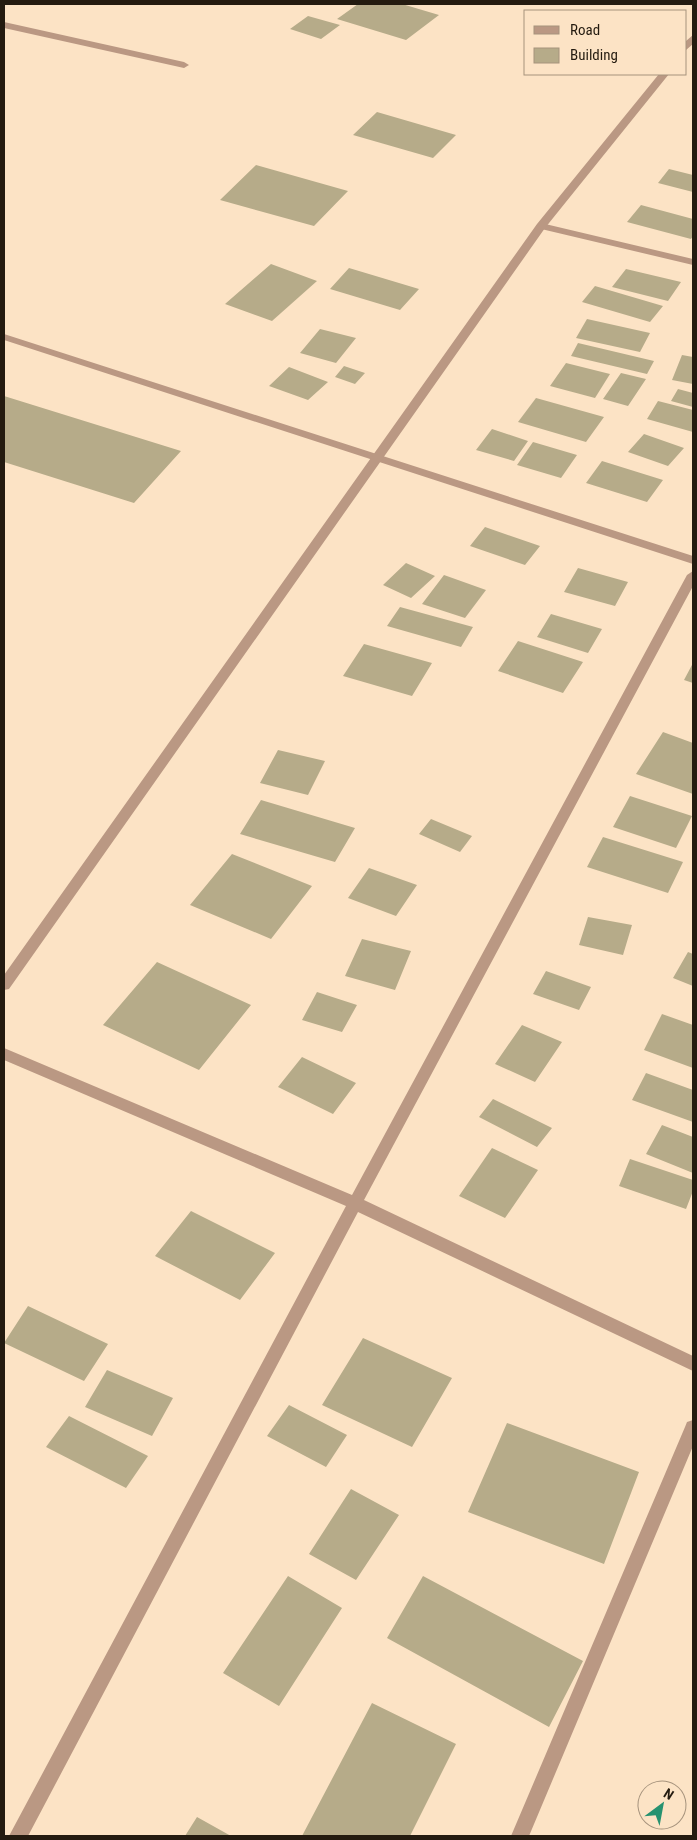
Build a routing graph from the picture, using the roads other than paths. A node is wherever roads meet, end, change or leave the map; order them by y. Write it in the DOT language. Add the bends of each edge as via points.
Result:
graph roads {
  1 [pos="4,25"];
  2 [pos="184,64"];
  3 [pos="663,75"];
  4 [pos="541,226"];
  5 [pos="693,262"];
  6 [pos="4,337"];
  7 [pos="378,459"];
  8 [pos="693,560"];
  9 [pos="693,575"];
  10 [pos="4,985"];
  11 [pos="4,1054"];
  12 [pos="354,1203"];
  13 [pos="693,1364"];
  14 [pos="693,1427"];
  15 [pos="18,1836"];
  16 [pos="520,1836"];
  1 -- 2 [label="street"];
  3 -- 4 [label="street"];
  4 -- 5 [label="street"];
  4 -- 7 [label="street"];
  6 -- 7 [label="street"];
  7 -- 8 [label="street"];
  7 -- 10 [label="street"];
  9 -- 12 [label="street"];
  11 -- 12 [label="street"];
  12 -- 13 [label="street"];
  12 -- 15 [label="street"];
  14 -- 16 [label="street"];
}
